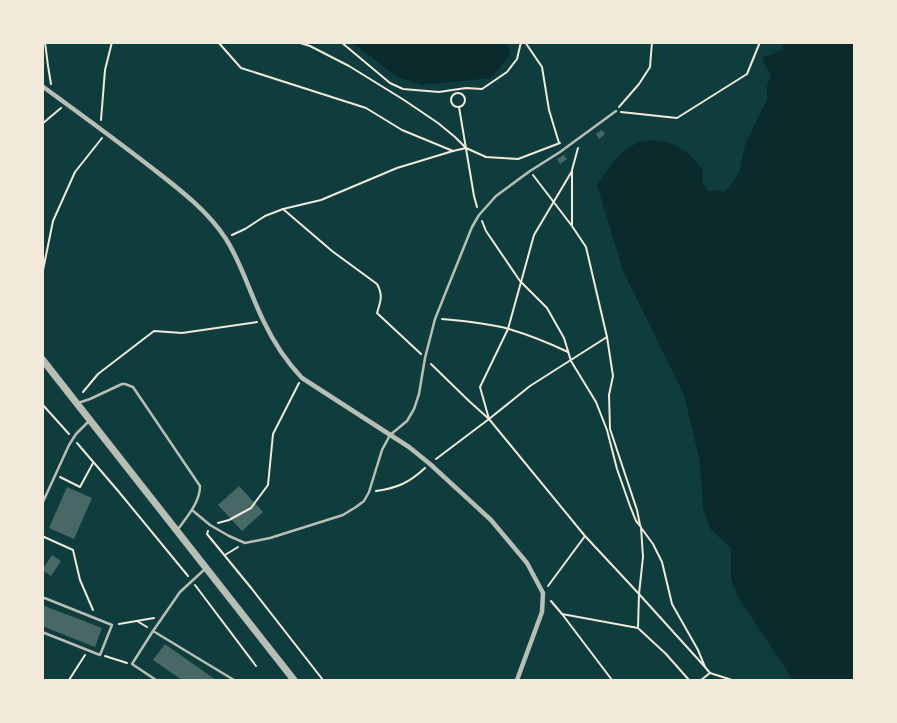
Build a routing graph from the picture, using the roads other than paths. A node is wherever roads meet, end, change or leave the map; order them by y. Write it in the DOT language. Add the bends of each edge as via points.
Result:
graph roads {
  1 [pos="42,86"];
  2 [pos="616,111"];
  3 [pos="42,359"];
  4 [pos="78,403"];
  5 [pos="90,420"];
  6 [pos="390,434"];
  7 [pos="42,504"];
  8 [pos="192,510"];
  9 [pos="177,530"];
  10 [pos="206,568"];
  11 [pos="42,597"];
  12 [pos="154,631"];
  13 [pos="42,632"];
  14 [pos="156,680"];
  15 [pos="234,680"];
  16 [pos="294,680"];
  17 [pos="518,680"];
  1 -- 6 [label="street" via="107,132 209,217 235,254 263,321 290,364 302,378"];
  2 -- 6 [label="lane" via="496,196 479,215 435,319 414,409 407,421"];
  3 -- 4 [label="street"];
  4 -- 5 [label="street"];
  4 -- 8 [label="lane" via="122,384 133,387 200,486"];
  5 -- 7 [label="lane" via="69,445"];
  5 -- 9 [label="street"];
  6 -- 8 [label="lane" via="364,501 343,515 245,543 210,525"];
  6 -- 17 [label="street" via="430,464 491,520 527,563 543,593 542,612"];
  8 -- 9 [label="lane"];
  9 -- 10 [label="street"];
  10 -- 12 [label="lane" via="180,592"];
  10 -- 16 [label="street"];
  11 -- 13 [label="lane" via="112,625 100,655"];
  12 -- 14 [label="lane" via="132,664"];
  12 -- 15 [label="lane"];
}
